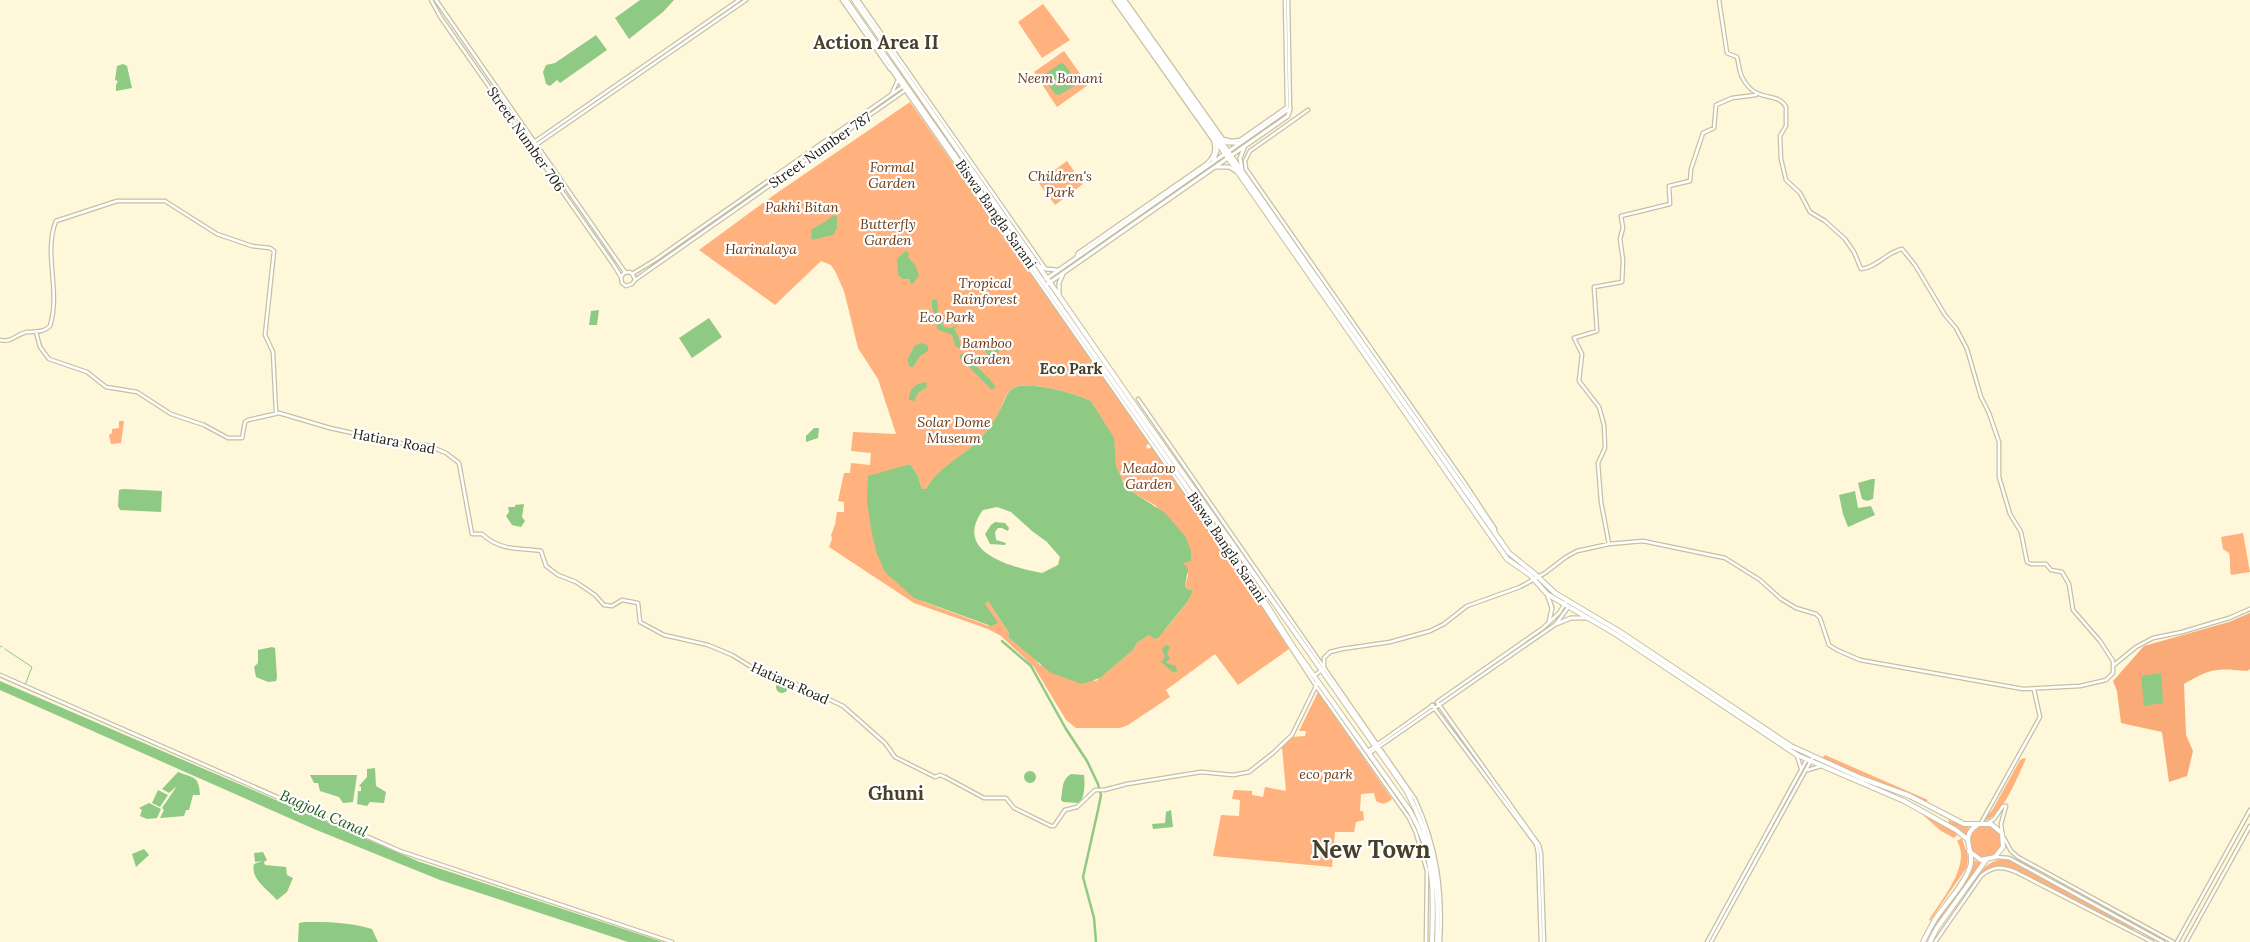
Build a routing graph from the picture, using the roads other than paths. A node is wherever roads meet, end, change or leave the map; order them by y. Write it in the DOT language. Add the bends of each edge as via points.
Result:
graph roads {
  1 [pos="431,0"];
  2 [pos="436,0"];
  3 [pos="739,0"];
  4 [pos="746,0"];
  5 [pos="844,0"];
  6 [pos="856,0"];
  7 [pos="1116,0"];
  8 [pos="1123,0"];
  9 [pos="1286,0"];
  10 [pos="1719,0"];
  11 [pos="732,7"];
  12 [pos="892,69"];
  13 [pos="898,80"];
  14 [pos="905,88"];
  15 [pos="892,94"];
  16 [pos="901,94"];
  17 [pos="1757,95"];
  18 [pos="913,102"];
  19 [pos="876,108"];
  20 [pos="1288,109"];
  21 [pos="1308,110"];
  22 [pos="1265,132"];
  23 [pos="1268,138"];
  24 [pos="1218,140"];
  25 [pos="1244,143"];
  26 [pos="535,144"];
  27 [pos="1228,155"];
  28 [pos="1213,165"];
  29 [pos="1240,171"];
  30 [pos="1025,244"];
  31 [pos="1076,260"];
  32 [pos="1037,264"];
  33 [pos="1046,269"];
  34 [pos="1059,269"];
  35 [pos="625,272"];
  36 [pos="1065,272"];
  37 [pos="632,274"];
  38 [pos="621,277"];
  39 [pos="634,280"];
  40 [pos="1045,280"];
  41 [pos="1048,284"];
  42 [pos="1060,297"];
  43 [pos="36,332"];
  44 [pos="0,340"];
  45 [pos="1138,399"];
  46 [pos="276,412"];
  47 [pos="1495,534"];
  48 [pos="1609,544"];
  49 [pos="1536,578"];
  50 [pos="1547,594"];
  51 [pos="1568,604"];
  52 [pos="2250,609"];
  53 [pos="1587,618"];
  54 [pos="1549,622"];
  55 [pos="1556,624"];
  56 [pos="2114,665"];
  57 [pos="1323,669"];
  58 [pos="0,675"];
  59 [pos="1314,676"];
  60 [pos="1317,684"];
  61 [pos="2036,690"];
  62 [pos="1438,704"];
  63 [pos="1432,705"];
  64 [pos="1435,708"];
  65 [pos="1377,746"];
  66 [pos="1369,752"];
  67 [pos="1797,755"];
  68 [pos="1810,758"];
  69 [pos="1821,766"];
  70 [pos="1801,769"];
  71 [pos="1806,771"];
  72 [pos="2250,810"];
  73 [pos="1984,823"];
  74 [pos="1976,825"];
  75 [pos="2250,826"];
  76 [pos="2002,833"];
  77 [pos="2004,838"];
  78 [pos="1967,839"];
  79 [pos="1969,851"];
  80 [pos="1995,857"];
  81 [pos="1986,860"];
  82 [pos="1965,894"];
  83 [pos="672,942"];
  84 [pos="1426,942"];
  85 [pos="1432,942"];
  86 [pos="1439,942"];
  87 [pos="1543,942"];
  88 [pos="1709,942"];
  89 [pos="1923,942"];
  90 [pos="1930,942"];
  91 [pos="1935,942"];
  92 [pos="2152,942"];
  93 [pos="2163,942"];
  94 [pos="2175,942"];
  95 [pos="2186,942"];
  1 -- 38 [label="street, Street Number 706"];
  2 -- 26 [label="street, Street Number 706"];
  3 -- 11 [label="street"];
  4 -- 11 [label="street"];
  5 -- 12 [label="main road, Biswa Bangla Sarani"];
  6 -- 30 [label="main road, Biswa Bangla Sarani"];
  6 -- 30 [label="street"];
  7 -- 24 [label="main road"];
  7 -- 31 [label="street" via="1213,140 1215,150 1206,164 1078,253"];
  8 -- 20 [label="street" via="1223,139 1240,140"];
  8 -- 24 [label="main road"];
  9 -- 20 [label="street"];
  10 -- 17 [label="street" via="1727,53 1737,57 1742,78"];
  11 -- 26 [label="street"];
  12 -- 13 [label="street"];
  12 -- 14 [label="main road, Biswa Bangla Sarani"];
  13 -- 14 [label="street"];
  13 -- 15 [label="street"];
  14 -- 15 [label="street, Street Number 787"];
  14 -- 16 [label="street, Street Number 787"];
  14 -- 18 [label="street"];
  14 -- 40 [label="main road, Biswa Bangla Sarani"];
  15 -- 19 [label="street, Street Number 787"];
  16 -- 18 [label="street"];
  16 -- 19 [label="street, Street Number 787"];
  17 -- 48 [label="street" via="1732,98 1716,105 1714,128 1703,133 1690,181 1669,186 1670,204 1621,216 1622,282 1594,287 1597,331 1574,338 1582,354 1579,381 1599,407 1604,425 1605,448 1598,463"];
  17 -- 56 [label="street" via="1779,100 1786,107 1786,126 1780,136 1781,159 1786,180 1800,193 1810,212 1845,238 1861,269 1902,249 1956,328 1972,363 1999,442 1999,477 2011,516 2021,532 2027,562 2046,564 2050,570 2062,573 2069,584 2073,610 2100,641"];
  18 -- 60 [label="street"];
  19 -- 37 [label="street, Street Number 787"];
  19 -- 39 [label="street, Street Number 787"];
  20 -- 22 [label="main road" via="1288,116"];
  20 -- 25 [label="main road"];
  21 -- 23 [label="street"];
  22 -- 23 [label="street"];
  22 -- 25 [label="main road"];
  23 -- 47 [label="street" via="1248,153 1246,169 1464,482 1495,529"];
  24 -- 25 [label="main road"];
  24 -- 27 [label="main road"];
  24 -- 28 [label="main road"];
  25 -- 27 [label="main road"];
  25 -- 29 [label="main road"];
  26 -- 35 [label="street, Street Number 706"];
  27 -- 28 [label="main road"];
  27 -- 29 [label="main road"];
  28 -- 29 [label="main road"];
  28 -- 31 [label="main road"];
  29 -- 47 [label="main road"];
  29 -- 49 [label="main road" via="1498,547 1511,563"];
  30 -- 32 [label="main road, Biswa Bangla Sarani"];
  30 -- 33 [label="street"];
  31 -- 34 [label="main road"];
  31 -- 36 [label="main road"];
  32 -- 33 [label="main road"];
  32 -- 40 [label="main road, Biswa Bangla Sarani"];
  33 -- 34 [label="main road"];
  34 -- 40 [label="main road"];
  35 -- 37 [label="street"];
  35 -- 38 [label="street"];
  36 -- 41 [label="main road"];
  36 -- 42 [label="main road" via="1058,283"];
  37 -- 39 [label="street"];
  38 -- 39 [label="street" via="626,286"];
  40 -- 41 [label="main road, Biswa Bangla Sarani"];
  41 -- 42 [label="main road, Biswa Bangla Sarani"];
  41 -- 59 [label="main road, Biswa Bangla Sarani"];
  42 -- 57 [label="main road, Biswa Bangla Sarani"];
  43 -- 44 [label="street"];
  43 -- 46 [label="street" via="40,347 49,359 86,372 106,387 136,392 171,414 212,428 228,438 242,438 246,421"];
  43 -- 46 [label="street" via="47,329 51,323 55,295 52,234 56,221 117,201 165,201 217,234 273,250 266,335 273,352"];
  45 -- 57 [label="street"];
  46 -- 60 [label="street, Hatiara Road" via="343,431 440,450 460,466 472,534 482,534 498,545 542,552 546,566 576,582 604,605 612,606 622,600 639,604 640,622 656,632 708,645 759,672 779,676 843,706 895,756 984,798 1006,798 1020,812 1052,826 1065,810 1077,807 1097,789 1201,772 1233,776 1249,772 1289,739"];
  47 -- 49 [label="main road" via="1509,553"];
  48 -- 49 [label="street" via="1570,554"];
  48 -- 61 [label="street" via="1643,540 1724,558 1760,580 1781,599 1816,614 1828,642 1837,650 1860,660"];
  49 -- 50 [label="main road"];
  49 -- 51 [label="main road"];
  49 -- 57 [label="street" via="1511,591 1471,604 1444,624 1420,635 1330,652 1324,658"];
  50 -- 51 [label="main road"];
  50 -- 54 [label="main road" via="1552,608"];
  51 -- 53 [label="main road"];
  51 -- 54 [label="street"];
  51 -- 55 [label="street"];
  51 -- 68 [label="main road" via="1619,631"];
  52 -- 56 [label="street" via="2191,630 2153,638 2136,646"];
  53 -- 55 [label="main road" via="1571,618"];
  53 -- 67 [label="main road"];
  54 -- 62 [label="street"];
  55 -- 62 [label="street"];
  56 -- 61 [label="street" via="2112,676 2106,680"];
  57 -- 59 [label="street"];
  57 -- 65 [label="main road, Biswa Bangla Sarani"];
  58 -- 83 [label="street" via="400,851"];
  59 -- 60 [label="main road, Biswa Bangla Sarani"];
  60 -- 66 [label="main road, Biswa Bangla Sarani"];
  60 -- 84 [label="street" via="1396,798 1416,833 1427,871"];
  61 -- 73 [label="street" via="2040,717"];
  62 -- 63 [label="street"];
  62 -- 64 [label="street"];
  62 -- 87 [label="street" via="1539,845 1542,853"];
  63 -- 64 [label="street"];
  63 -- 65 [label="street"];
  64 -- 65 [label="street"];
  64 -- 87 [label="street" via="1536,844"];
  65 -- 66 [label="street"];
  65 -- 86 [label="main road, Biswa Bangla Sarani" via="1406,790 1430,844 1438,890"];
  66 -- 85 [label="main road, Biswa Bangla Sarani" via="1410,811 1423,839 1434,886"];
  67 -- 68 [label="main road"];
  67 -- 70 [label="street"];
  68 -- 69 [label="main road"];
  68 -- 70 [label="street"];
  68 -- 71 [label="street"];
  68 -- 74 [label="main road" via="1910,796 1964,824"];
  69 -- 71 [label="street"];
  69 -- 78 [label="main road" via="1904,801"];
  70 -- 88 [label="street"];
  71 -- 88 [label="street"];
  72 -- 94 [label="street"];
  73 -- 74 [label="main road"];
  73 -- 76 [label="main road" via="1995,826"];
  73 -- 76 [label="street" via="1994,819 2006,806"];
  74 -- 78 [label="main road"];
  75 -- 95 [label="street"];
  76 -- 77 [label="main road"];
  77 -- 80 [label="main road" via="2002,851"];
  77 -- 94 [label="street" via="2018,857"];
  78 -- 79 [label="main road"];
  79 -- 81 [label="main road" via="1976,858"];
  79 -- 89 [label="main road" via="1971,859 1967,872"];
  80 -- 81 [label="main road"];
  80 -- 93 [label="street" via="2009,858"];
  81 -- 82 [label="main road"];
  82 -- 90 [label="main road"];
  82 -- 91 [label="street"];
  82 -- 92 [label="street" via="1987,870 2006,868"];
}
